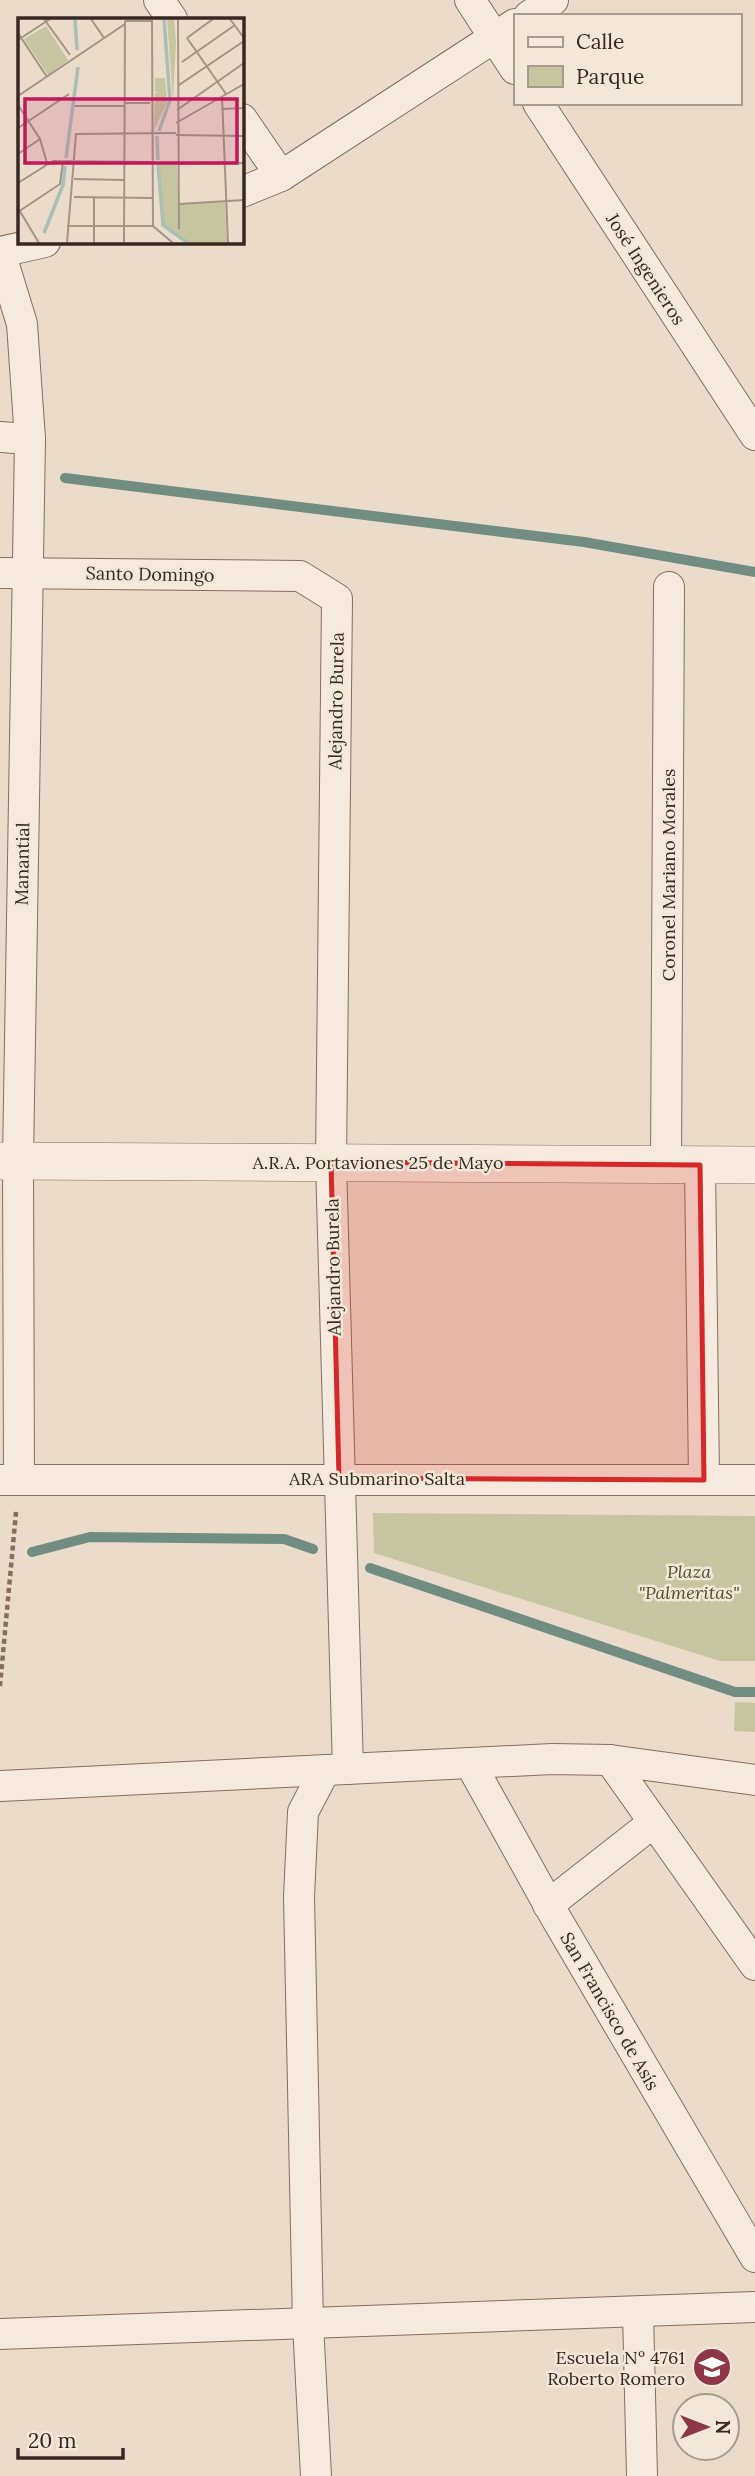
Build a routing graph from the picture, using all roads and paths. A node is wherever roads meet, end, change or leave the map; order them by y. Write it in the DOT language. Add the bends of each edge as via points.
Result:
graph roads {
  1 [pos="159,0"];
  2 [pos="470,0"];
  3 [pos="553,0"];
  4 [pos="532,14"];
  5 [pos="172,18"];
  6 [pos="505,31"];
  7 [pos="514,65"];
  8 [pos="539,105"];
  9 [pos="243,120"];
  10 [pos="281,176"];
  11 [pos="243,192"];
  12 [pos="40,243"];
  13 [pos="0,252"];
  14 [pos="755,435"];
  15 [pos="0,437"];
  16 [pos="30,439"];
  17 [pos="13,573"];
  18 [pos="300,576"];
  19 [pos="669,587"];
  20 [pos="9,1160"];
  21 [pos="331,1162"];
  22 [pos="683,1164"];
  23 [pos="755,1165"];
  24 [pos="339,1478"];
  25 [pos="9,1480"];
  26 [pos="704,1480"];
  27 [pos="755,1480"];
  28 [pos="0,1686"];
  29 [pos="610,1760"];
  30 [pos="470,1763"];
  31 [pos="337,1769"];
  32 [pos="755,1780"];
  33 [pos="0,1786"];
  34 [pos="654,1822"];
  35 [pos="548,1905"];
  36 [pos="755,1965"];
  37 [pos="755,2257"];
  38 [pos="755,2307"];
  39 [pos="638,2313"];
  40 [pos="307,2324"];
  41 [pos="0,2334"];
  42 [pos="316,2476"];
  43 [pos="642,2476"];
  1 -- 5 [label="street"];
  2 -- 6 [label="street"];
  3 -- 4 [label="street"];
  6 -- 7 [label="street"];
  6 -- 10 [label="street"];
  8 -- 14 [label="street, José Ingenieros"];
  9 -- 10 [label="street"];
  10 -- 11 [label="street"];
  12 -- 13 [label="street"];
  13 -- 16 [label="street, Manantial" via="22,324"];
  15 -- 16 [label="street"];
  16 -- 17 [label="street, Manantial"];
  17 -- 18 [label="street, Santo Domingo"];
  17 -- 20 [label="street, Manantial"];
  18 -- 21 [label="street, Alejandro Burela" via="337,599"];
  19 -- 22 [label="street, Coronel Mariano Morales"];
  20 -- 21 [label="street, A.R.A. Portaviones 25 de Mayo"];
  20 -- 25 [label="street, Manantial"];
  21 -- 22 [label="street, A.R.A. Portaviones 25 de Mayo"];
  21 -- 24 [label="street, Alejandro Burela"];
  22 -- 23 [label="street, A.R.A. Portaviones 25 de Mayo"];
  22 -- 26 [label="street, Coronel Mariano Morales"];
  24 -- 25 [label="street, ARA Submarino Salta"];
  24 -- 26 [label="street, ARA Submarino Salta"];
  24 -- 31 [label="street, Alejandro Burela"];
  25 -- 28 [label="path"];
  26 -- 27 [label="street, ARA Submarino Salta"];
  29 -- 30 [label="street"];
  29 -- 32 [label="street"];
  29 -- 34 [label="street"];
  30 -- 31 [label="street"];
  30 -- 35 [label="street, San Francisco de Asís"];
  31 -- 33 [label="street"];
  31 -- 40 [label="street" via="303,1812 299,1897"];
  34 -- 35 [label="street"];
  34 -- 36 [label="street"];
  35 -- 37 [label="street, San Francisco de Asís"];
  38 -- 39 [label="street"];
  39 -- 40 [label="street"];
  39 -- 43 [label="street"];
  40 -- 41 [label="street"];
  40 -- 42 [label="street"];
}
